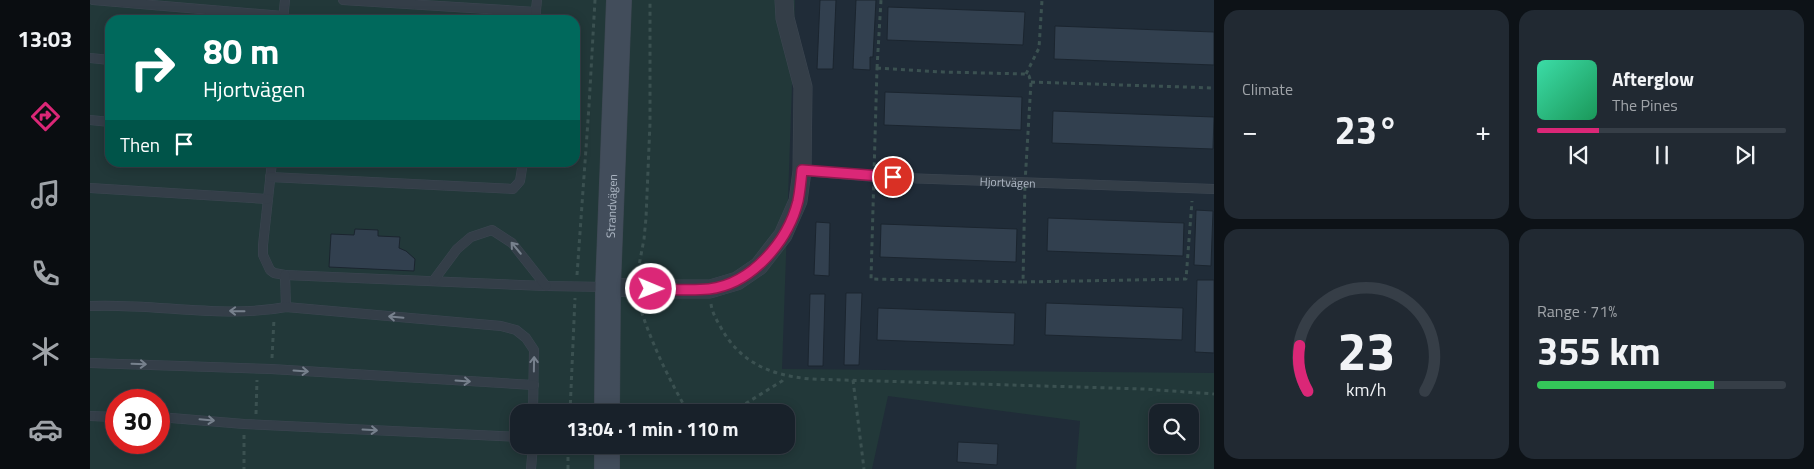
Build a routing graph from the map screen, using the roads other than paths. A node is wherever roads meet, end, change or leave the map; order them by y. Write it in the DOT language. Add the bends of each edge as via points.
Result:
graph roads {
  1 [pos="93,0"];
  2 [pos="285,0"];
  3 [pos="343,0"];
  4 [pos="537,0"];
  5 [pos="619,0"];
  6 [pos="784,0"];
  7 [pos="251,15"];
  8 [pos="283,15"];
  9 [pos="524,15"];
  10 [pos="536,15"];
  11 [pos="90,58"];
  12 [pos="105,60"];
  13 [pos="90,120"];
  14 [pos="105,122"];
  15 [pos="271,167"];
  16 [pos="522,167"];
  17 [pos="802,170"];
  18 [pos="270,177"];
  19 [pos="90,188"];
  20 [pos="1214,189"];
  21 [pos="268,198"];
  22 [pos="285,275"];
  23 [pos="434,280"];
  24 [pos="546,286"];
  25 [pos="608,287"];
  26 [pos="90,306"];
  27 [pos="286,308"];
  28 [pos="90,363"];
  29 [pos="534,385"];
  30 [pos="533,404"];
  31 [pos="607,404"];
  32 [pos="90,416"];
  33 [pos="105,417"];
  34 [pos="170,418"];
  35 [pos="510,437"];
  36 [pos="532,454"];
  37 [pos="607,454"];
  38 [pos="531,469"];
  39 [pos="607,469"];
  1 -- 7 [label="lane"];
  2 -- 8 [label="lane"];
  3 -- 9 [label="lane"];
  4 -- 10 [label="lane"];
  5 -- 25 [label="street, Strandvägen"];
  6 -- 17 [label="street" via="784,18 803,87"];
  11 -- 12 [label="lane"];
  13 -- 14 [label="lane"];
  15 -- 18 [label="lane"];
  16 -- 18 [label="lane" via="520,182 513,189"];
  17 -- 20 [label="lane, Hjortvägen" via="875,177"];
  17 -- 25 [label="street" via="798,201 783,235 759,266 738,281 710,289"];
  18 -- 21 [label="lane"];
  19 -- 21 [label="lane"];
  21 -- 22 [label="lane" via="263,255 270,270"];
  22 -- 23 [label="lane"];
  22 -- 27 [label="lane"];
  23 -- 24 [label="lane"];
  24 -- 23 [label="lane, one-way" via="512,243 492,230 471,237 457,249"];
  24 -- 25 [label="lane"];
  25 -- 31 [label="street, Strandvägen"];
  27 -- 26 [label="lane, one-way" via="263,312"];
  29 -- 27 [label="lane, one-way" via="534,350 516,330 501,326"];
  28 -- 29 [label="lane, one-way" via="258,368"];
  29 -- 30 [label="lane"];
  32 -- 33 [label="lane"];
  34 -- 35 [label="lane, one-way"];
  36 -- 38 [label="lane"];
  37 -- 39 [label="street"];
}
